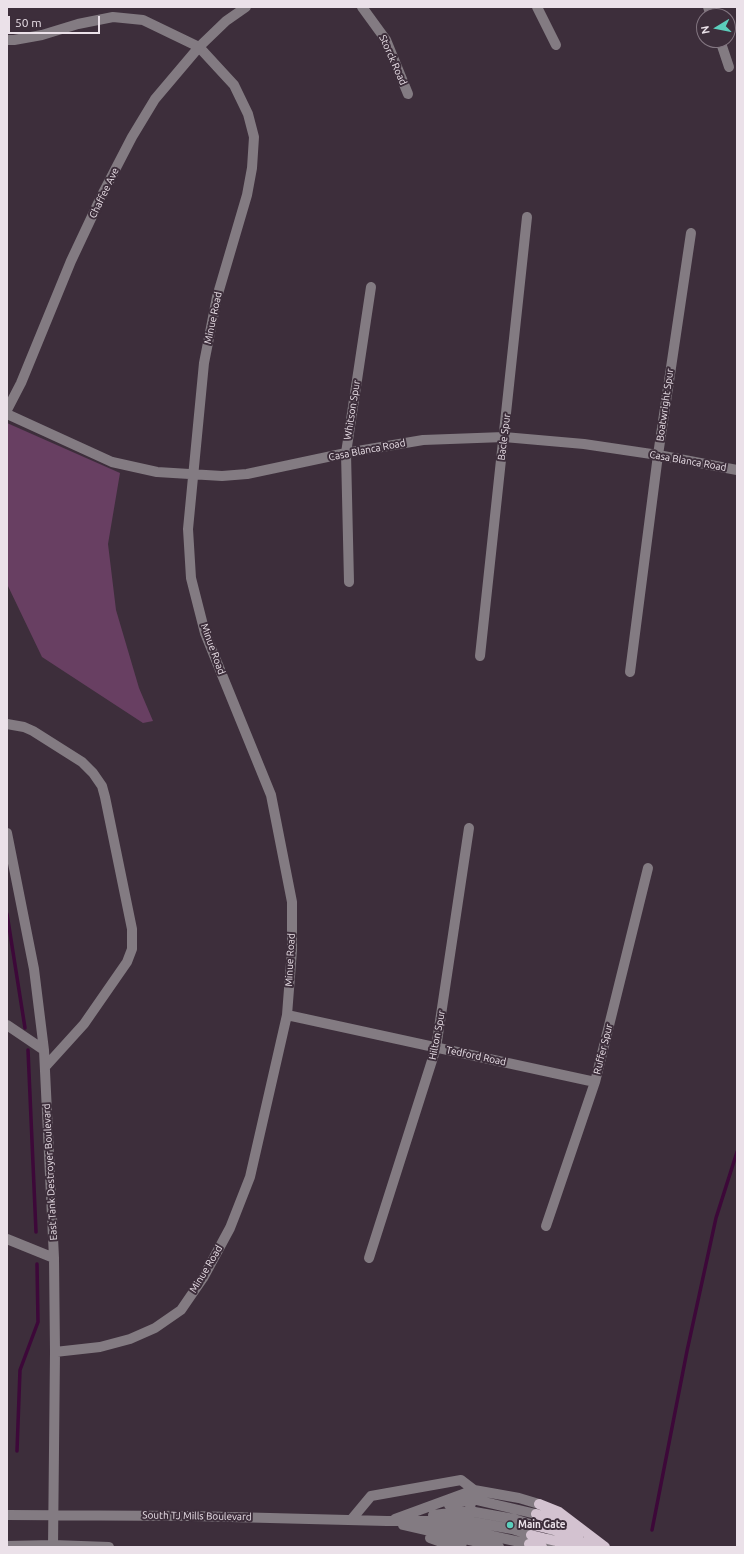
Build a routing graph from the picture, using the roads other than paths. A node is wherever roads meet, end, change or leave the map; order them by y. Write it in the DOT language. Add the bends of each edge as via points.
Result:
graph roads {
  1 [pos="246,7"];
  2 [pos="362,7"];
  3 [pos="537,7"];
  4 [pos="7,40"];
  5 [pos="556,45"];
  6 [pos="199,47"];
  7 [pos="723,48"];
  8 [pos="729,67"];
  9 [pos="408,94"];
  10 [pos="527,217"];
  11 [pos="691,233"];
  12 [pos="371,287"];
  13 [pos="7,410"];
  14 [pos="7,414"];
  15 [pos="504,437"];
  16 [pos="346,454"];
  17 [pos="658,455"];
  18 [pos="737,470"];
  19 [pos="192,473"];
  20 [pos="349,582"];
  21 [pos="480,656"];
  22 [pos="630,672"];
  23 [pos="7,724"];
  24 [pos="469,828"];
  25 [pos="7,833"];
  26 [pos="648,868"];
  27 [pos="287,1015"];
  28 [pos="7,1025"];
  29 [pos="436,1048"];
  30 [pos="44,1050"];
  31 [pos="44,1067"];
  32 [pos="595,1082"];
  33 [pos="546,1226"];
  34 [pos="7,1239"];
  35 [pos="54,1258"];
  36 [pos="369,1258"];
  37 [pos="55,1352"];
  38 [pos="473,1494"];
  39 [pos="52,1514"];
  40 [pos="536,1514"];
  41 [pos="7,1515"];
  42 [pos="351,1520"];
  43 [pos="387,1521"];
  44 [pos="554,1530"];
  45 [pos="463,1533"];
  46 [pos="530,1539"];
  47 [pos="7,1546"];
  48 [pos="53,1546"];
  49 [pos="108,1547"];
  50 [pos="499,1547"];
  51 [pos="542,1547"];
  52 [pos="580,1547"];
  53 [pos="594,1547"];
  54 [pos="601,1547"];
  55 [pos="605,1547"];
  1 -- 6 [label="street, Chaffee Ave" via="226,21"];
  2 -- 9 [label="street, Storck Road" via="386,40"];
  3 -- 5 [label="street"];
  4 -- 6 [label="street, Minue Road" via="113,17 143,20"];
  6 -- 13 [label="street, Chaffee Ave" via="155,99 128,144 81,240 21,383"];
  6 -- 19 [label="street, Minue Road" via="234,85 248,114 254,137 247,194 217,297 204,363"];
  7 -- 8 [label="street"];
  10 -- 15 [label="street, Bacle Spur"];
  11 -- 17 [label="street, Boatwright Spur"];
  12 -- 16 [label="street, Whitson Spur"];
  14 -- 19 [label="street, Casa Blanca Road" via="112,462 156,472"];
  15 -- 16 [label="street, Casa Blanca Road" via="423,440"];
  15 -- 17 [label="street, Casa Blanca Road" via="584,444"];
  15 -- 21 [label="street, Bacle Spur"];
  16 -- 19 [label="street, Casa Blanca Road" via="247,474 222,476"];
  16 -- 20 [label="street, Whitson Spur"];
  17 -- 18 [label="street, Casa Blanca Road"];
  17 -- 22 [label="street, Boatwright Spur"];
  19 -- 27 [label="street, Minue Road" via="188,529 191,578 206,633 271,795 291,895 292,950"];
  23 -- 31 [label="street" via="33,731 82,762 98,779 105,797 132,929 132,949 127,962 84,1024"];
  24 -- 29 [label="street, Hilton Spur"];
  25 -- 30 [label="street, East Tank Destroyer Boulevard" via="34,969"];
  26 -- 32 [label="street, Ruffer Spur"];
  27 -- 29 [label="street, Tedford Road"];
  27 -- 37 [label="street, Minue Road" via="250,1177 230,1228 203,1278 181,1310 155,1328 130,1339 100,1347"];
  28 -- 30 [label="street"];
  29 -- 32 [label="street, Tedford Road"];
  29 -- 36 [label="street, Hilton Spur"];
  30 -- 31 [label="street, East Tank Destroyer Boulevard"];
  31 -- 35 [label="street, East Tank Destroyer Boulevard"];
  32 -- 33 [label="street, Ruffer Spur"];
  34 -- 35 [label="street"];
  35 -- 37 [label="street, East Tank Destroyer Boulevard"];
  37 -- 39 [label="street, East Tank Destroyer Boulevard"];
  38 -- 40 [label="street" via="519,1498"];
  38 -- 42 [label="street" via="461,1480 371,1496"];
  38 -- 43 [label="street"];
  38 -- 45 [label="street"];
  39 -- 41 [label="street, South TJ Mills Boulevard"];
  39 -- 42 [label="street, South TJ Mills Boulevard"];
  39 -- 48 [label="street, East Tank Destroyer Boulevard"];
  40 -- 44 [label="main road"];
  40 -- 44 [label="main road"];
  40 -- 45 [label="street"];
  42 -- 43 [label="street, South TJ Mills Boulevard"];
  43 -- 45 [label="street"];
  43 -- 45 [label="street"];
  44 -- 46 [label="main road"];
  44 -- 52 [label="main road"];
  44 -- 53 [label="main road"];
  44 -- 54 [label="main road"];
  44 -- 55 [label="main road"];
  45 -- 46 [label="street" via="512,1529"];
  45 -- 50 [label="street"];
  46 -- 51 [label="main road"];
  47 -- 48 [label="street"];
  48 -- 49 [label="street"];
}
